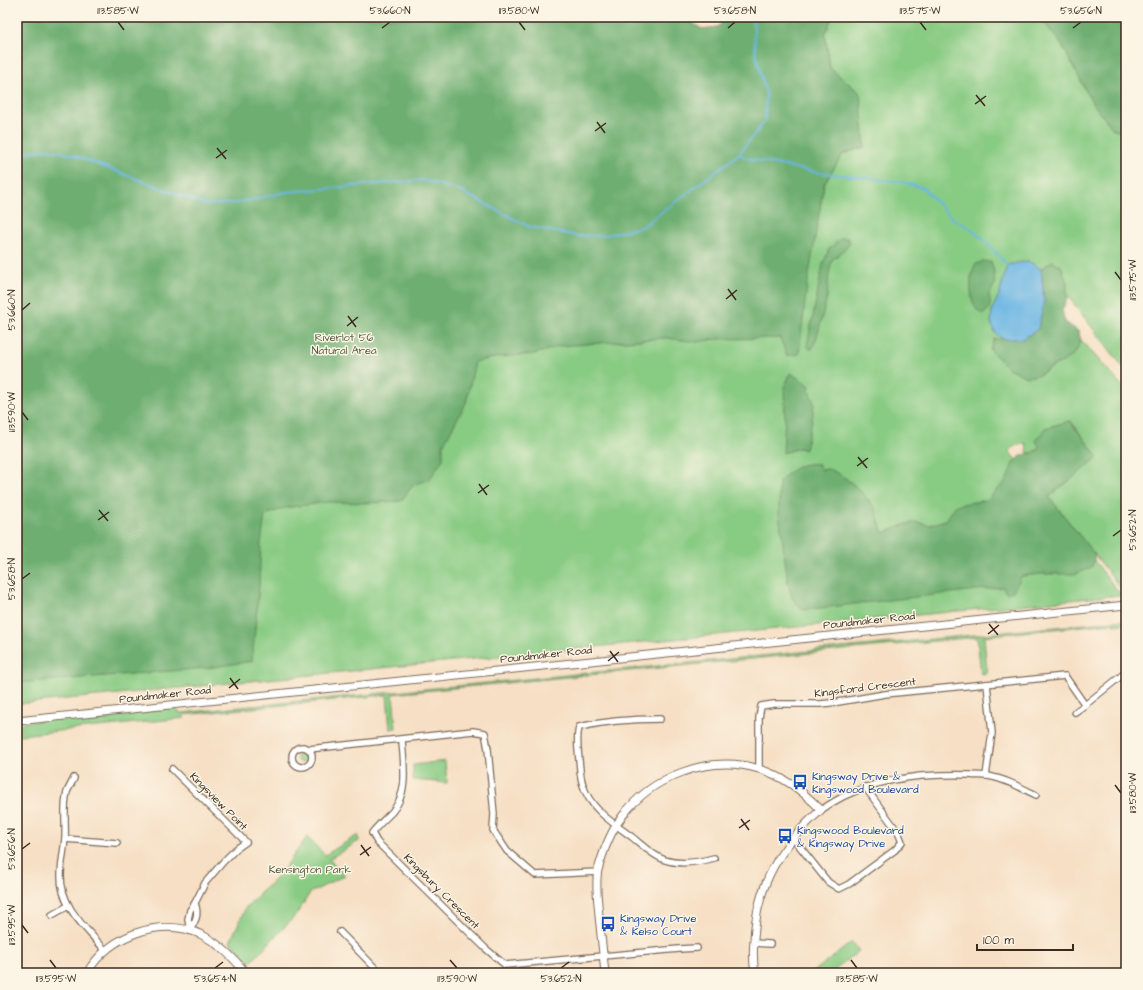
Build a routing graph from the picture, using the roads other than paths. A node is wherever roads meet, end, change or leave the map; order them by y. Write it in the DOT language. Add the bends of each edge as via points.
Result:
graph roads {
  1 [pos="1126,605"];
  2 [pos="1126,672"];
  3 [pos="987,684"];
  4 [pos="1085,705"];
  5 [pos="1075,712"];
  6 [pos="660,719"];
  7 [pos="17,721"];
  8 [pos="402,738"];
  9 [pos="309,749"];
  10 [pos="172,769"];
  11 [pos="759,769"];
  12 [pos="986,776"];
  13 [pos="74,778"];
  14 [pos="865,787"];
  15 [pos="1036,795"];
  16 [pos="821,810"];
  17 [pos="616,825"];
  18 [pos="65,838"];
  19 [pos="793,838"];
  20 [pos="117,843"];
  21 [pos="714,858"];
  22 [pos="598,872"];
  23 [pos="68,906"];
  24 [pos="52,915"];
  25 [pos="190,931"];
  26 [pos="340,932"];
  27 [pos="754,943"];
  28 [pos="770,944"];
  29 [pos="697,948"];
  30 [pos="105,950"];
  31 [pos="604,956"];
  32 [pos="378,972"];
  33 [pos="86,973"];
  34 [pos="246,973"];
  35 [pos="605,973"];
  36 [pos="755,973"];
  1 -- 7 [label="street, Poundmaker Road"];
  2 -- 4 [label="street"];
  3 -- 4 [label="street, Kingsford Crescent" via="1065,676"];
  3 -- 11 [label="street, Kingsford Crescent" via="885,694 821,704 761,706"];
  3 -- 12 [label="street" via="992,733"];
  4 -- 5 [label="street"];
  6 -- 17 [label="street" via="579,727 577,737 583,786 593,805"];
  8 -- 9 [label="street"];
  8 -- 22 [label="street" via="473,731 484,733 488,749 493,830 507,851 535,875"];
  8 -- 31 [label="street, Kingsbury Crescent" via="405,778 403,790 392,811 372,833 377,842 505,965"];
  10 -- 25 [label="street, Kingsview Point" via="246,842 223,862 205,883 195,903 198,910"];
  11 -- 16 [label="street" via="789,783"];
  11 -- 17 [label="street" via="738,765 716,765 674,775 638,798"];
  12 -- 14 [label="street" via="940,774 901,778"];
  12 -- 15 [label="street" via="1013,783"];
  13 -- 18 [label="street" via="67,792 65,804"];
  14 -- 16 [label="street"];
  14 -- 19 [label="street" via="898,832 902,842 895,850 848,884 839,889 828,882"];
  16 -- 19 [label="street"];
  17 -- 21 [label="street" via="665,860 678,862"];
  17 -- 22 [label="street"];
  18 -- 20 [label="street"];
  18 -- 23 [label="street" via="60,877"];
  19 -- 27 [label="street" via="784,848 766,880 759,901"];
  22 -- 31 [label="street"];
  23 -- 24 [label="street"];
  23 -- 30 [label="street"];
  25 -- 30 [label="street" via="165,928 141,931"];
  25 -- 34 [label="street" via="202,935 223,949"];
  26 -- 32 [label="street"];
  27 -- 28 [label="street"];
  27 -- 36 [label="street"];
  29 -- 31 [label="street"];
  30 -- 33 [label="street"];
  31 -- 35 [label="street"];
}
